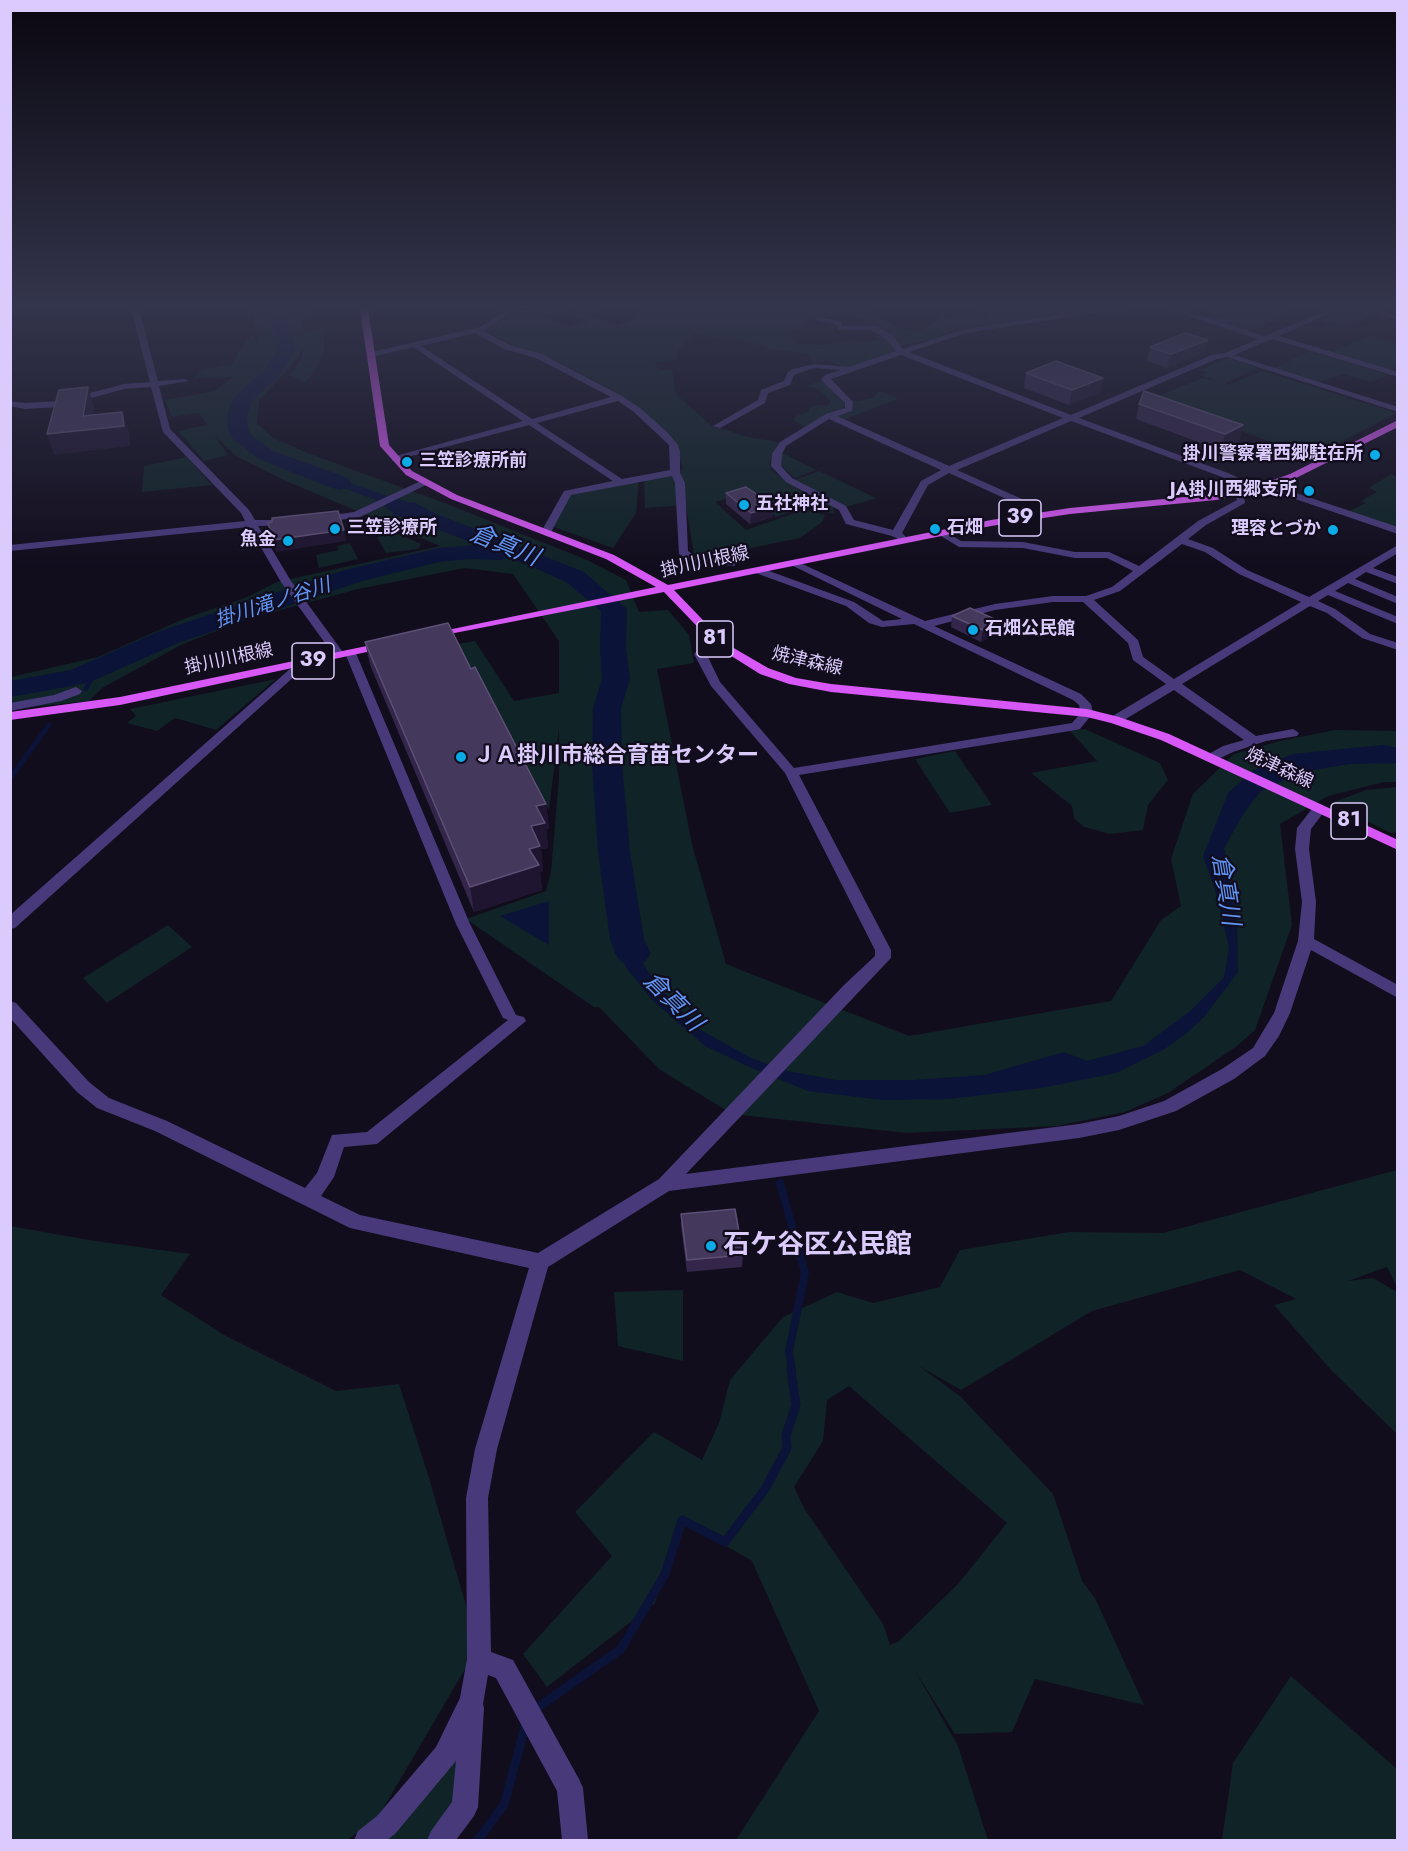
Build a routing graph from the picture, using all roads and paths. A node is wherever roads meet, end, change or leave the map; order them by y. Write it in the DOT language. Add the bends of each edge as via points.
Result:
graph roads {
  1 [pos="91,395"];
  2 [pos="157,395"];
  3 [pos="377,395"];
  4 [pos="491,395"];
  5 [pos="614,395"];
  6 [pos="763,395"];
  7 [pos="842,395"];
  8 [pos="1012,395"];
  9 [pos="1124,395"];
  10 [pos="1353,395"];
  11 [pos="619,398"];
  12 [pos="10,403"];
  13 [pos="1398,410"];
  14 [pos="829,416"];
  15 [pos="1070,418"];
  16 [pos="531,422"];
  17 [pos="1398,423"];
  18 [pos="717,426"];
  19 [pos="395,459"];
  20 [pos="950,469"];
  21 [pos="675,472"];
  22 [pos="620,482"];
  23 [pos="423,483"];
  24 [pos="1266,486"];
  25 [pos="1255,489"];
  26 [pos="1239,492"];
  27 [pos="1029,517"];
  28 [pos="309,521"];
  29 [pos="294,522"];
  30 [pos="253,524"];
  31 [pos="1398,531"];
  32 [pos="546,532"];
  33 [pos="941,533"];
  34 [pos="901,537"];
  35 [pos="1179,539"];
  36 [pos="10,548"];
  37 [pos="1398,548"];
  38 [pos="792,562"];
  39 [pos="731,564"];
  40 [pos="1365,568"];
  41 [pos="758,570"];
  42 [pos="1139,570"];
  43 [pos="1347,579"];
  44 [pos="1398,581"];
  45 [pos="841,586"];
  46 [pos="667,589"];
  47 [pos="1327,591"];
  48 [pos="824,596"];
  49 [pos="1086,599"];
  50 [pos="1398,601"];
  51 [pos="1311,602"];
  52 [pos="1398,621"];
  53 [pos="920,624"];
  54 [pos="419,639"];
  55 [pos="397,643"];
  56 [pos="721,645"];
  57 [pos="1398,647"];
  58 [pos="345,654"];
  59 [pos="303,663"];
  60 [pos="1174,686"];
  61 [pos="76,690"];
  62 [pos="10,707"];
  63 [pos="1087,713"];
  64 [pos="10,716"];
  65 [pos="1115,720"];
  66 [pos="1293,733"];
  67 [pos="1254,741"];
  68 [pos="1216,760"];
  69 [pos="791,772"];
  70 [pos="1320,808"];
  71 [pos="1398,846"];
  72 [pos="10,924"];
  73 [pos="1306,941"];
  74 [pos="1398,992"];
  75 [pos="10,1007"];
  76 [pos="664,1184"];
  77 [pos="307,1199"];
  78 [pos="540,1262"];
  79 [pos="479,1659"];
  80 [pos="472,1700"];
  81 [pos="367,1840"];
  82 [pos="440,1840"];
  83 [pos="574,1840"];
  1 -- 12 [label="street" via="58,404"];
  2 -- 30 [label="street" via="166,430"];
  3 -- 19 [label="main road, 焼津森線 / 81" via="385,446"];
  4 -- 16 [label="street"];
  5 -- 11 [label="street"];
  6 -- 18 [label="street" via="762,401"];
  7 -- 14 [label="street" via="849,408"];
  8 -- 15 [label="street"];
  9 -- 15 [label="street"];
  10 -- 13 [label="street"];
  11 -- 16 [label="street"];
  11 -- 21 [label="street" via="673,446"];
  14 -- 20 [label="street"];
  14 -- 34 [label="street" via="783,444 776,466 789,480 843,508 850,522"];
  15 -- 20 [label="street"];
  15 -- 25 [label="street"];
  16 -- 19 [label="street"];
  16 -- 22 [label="street"];
  17 -- 24 [label="main road, 掛川川根線 / 39"];
  19 -- 23 [label="main road, 焼津森線 / 81"];
  20 -- 27 [label="street" via="1019,501"];
  20 -- 34 [label="street" via="924,483"];
  21 -- 22 [label="street"];
  21 -- 39 [label="street" via="680,483 683,552 686,556"];
  22 -- 32 [label="street" via="567,493"];
  23 -- 28 [label="street" via="356,515"];
  23 -- 32 [label="main road, 焼津森線 / 81"];
  24 -- 25 [label="main road, 掛川川根線 / 39"];
  24 -- 31 [label="street"];
  25 -- 26 [label="main road, 掛川川根線 / 39"];
  26 -- 27 [label="main road, 掛川川根線 / 39"];
  26 -- 35 [label="street" via="1242,501"];
  27 -- 33 [label="main road, 掛川川根線 / 39"];
  29 -- 30 [label="street"];
  30 -- 36 [label="street"];
  30 -- 58 [label="street" via="286,582"];
  32 -- 46 [label="main road, 焼津森線 / 81" via="610,557"];
  33 -- 34 [label="main road, 掛川川根線 / 39"];
  33 -- 42 [label="street" via="959,544 1023,545 1075,555 1109,555"];
  34 -- 38 [label="main road, 掛川川根線 / 39"];
  35 -- 42 [label="street"];
  35 -- 51 [label="street"];
  37 -- 40 [label="street"];
  38 -- 41 [label="main road, 掛川川根線 / 39"];
  38 -- 45 [label="street"];
  40 -- 43 [label="street"];
  40 -- 44 [label="street"];
  41 -- 46 [label="main road, 掛川川根線 / 39"];
  41 -- 48 [label="street"];
  42 -- 49 [label="street" via="1116,589"];
  43 -- 47 [label="street"];
  43 -- 50 [label="street"];
  45 -- 48 [label="street"];
  45 -- 53 [label="street"];
  46 -- 54 [label="main road, 掛川川根線 / 39"];
  46 -- 56 [label="main road, 焼津森線 / 81"];
  47 -- 51 [label="street"];
  47 -- 52 [label="street"];
  48 -- 53 [label="street" via="850,604 882,624"];
  49 -- 53 [label="street" via="995,607"];
  49 -- 60 [label="street" via="1134,642 1137,658"];
  51 -- 57 [label="street" via="1366,636"];
  51 -- 60 [label="street"];
  53 -- 63 [label="street" via="1077,697 1085,704"];
  55 -- 58 [label="main road, 掛川川根線 / 39"];
  56 -- 63 [label="main road, 焼津森線 / 81" via="764,671 812,684"];
  56 -- 69 [label="street" via="700,654 715,683"];
  58 -- 59 [label="main road, 掛川川根線 / 39"];
  58 -- 77 [label="street" via="463,924 513,1018 371,1139 338,1140 324,1178"];
  59 -- 64 [label="main road, 掛川川根線 / 39" via="54,712"];
  59 -- 72 [label="street"];
  60 -- 65 [label="street"];
  60 -- 67 [label="street"];
  61 -- 62 [label="street" via="57,698"];
  63 -- 65 [label="main road, 焼津森線 / 81"];
  63 -- 69 [label="street" via="1076,726"];
  65 -- 68 [label="main road, 焼津森線 / 81"];
  66 -- 67 [label="street"];
  67 -- 68 [label="street" via="1228,749"];
  68 -- 70 [label="main road, 焼津森線 / 81"];
  69 -- 76 [label="street" via="883,950 883,958"];
  70 -- 71 [label="main road, 焼津森線 / 81"];
  70 -- 73 [label="street" via="1304,828 1302,849 1309,902"];
  73 -- 74 [label="street"];
  73 -- 76 [label="street" via="1273,1032 1259,1052 1170,1106 1079,1131"];
  75 -- 77 [label="street" via="83,1088 103,1103 161,1126"];
  76 -- 78 [label="street"];
  77 -- 78 [label="street" via="357,1222"];
  78 -- 79 [label="street" via="486,1449 477,1498"];
  79 -- 80 [label="street"];
  79 -- 83 [label="street" via="504,1669 570,1788"];
  80 -- 81 [label="street" via="446,1756 386,1825"];
  80 -- 82 [label="street" via="465,1807"];
}
